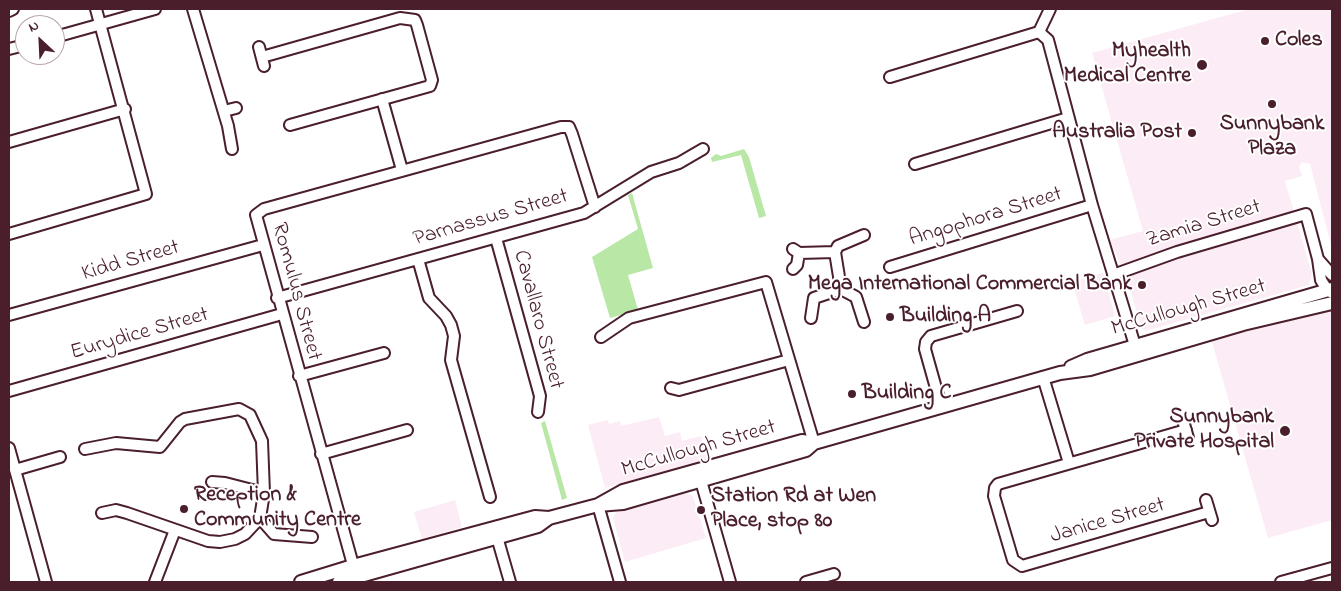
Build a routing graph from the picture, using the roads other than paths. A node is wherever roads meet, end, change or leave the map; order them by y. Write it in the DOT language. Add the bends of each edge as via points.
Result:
graph roads {
  1 [pos="13,9"];
  2 [pos="96,9"];
  3 [pos="155,9"];
  4 [pos="193,9"];
  5 [pos="1050,9"];
  6 [pos="9,11"];
  7 [pos="100,24"];
  8 [pos="1039,32"];
  9 [pos="65,34"];
  10 [pos="262,57"];
  11 [pos="890,77"];
  12 [pos="382,99"];
  13 [pos="236,108"];
  14 [pos="125,109"];
  15 [pos="224,111"];
  16 [pos="1068,118"];
  17 [pos="290,125"];
  18 [pos="9,142"];
  19 [pos="232,149"];
  20 [pos="704,149"];
  21 [pos="915,164"];
  22 [pos="402,170"];
  23 [pos="1092,205"];
  24 [pos="595,207"];
  25 [pos="9,234"];
  26 [pos="864,235"];
  27 [pos="496,238"];
  28 [pos="263,245"];
  29 [pos="835,252"];
  30 [pos="1318,259"];
  31 [pos="418,260"];
  32 [pos="890,267"];
  33 [pos="793,269"];
  34 [pos="1114,275"];
  35 [pos="1332,276"];
  36 [pos="841,289"];
  37 [pos="1331,290"];
  38 [pos="277,298"];
  39 [pos="1332,303"];
  40 [pos="1017,311"];
  41 [pos="282,314"];
  42 [pos="9,316"];
  43 [pos="811,318"];
  44 [pos="864,322"];
  45 [pos="601,337"];
  46 [pos="1136,350"];
  47 [pos="384,352"];
  48 [pos="789,360"];
  49 [pos="299,376"];
  50 [pos="1043,377"];
  51 [pos="671,388"];
  52 [pos="9,392"];
  53 [pos="942,406"];
  54 [pos="538,412"];
  55 [pos="407,430"];
  56 [pos="1186,431"];
  57 [pos="814,443"];
  58 [pos="9,448"];
  59 [pos="85,449"];
  60 [pos="321,454"];
  61 [pos="60,457"];
  62 [pos="1069,463"];
  63 [pos="15,470"];
  64 [pos="699,476"];
  65 [pos="212,482"];
  66 [pos="264,494"];
  67 [pos="490,498"];
  68 [pos="1206,500"];
  69 [pos="598,505"];
  70 [pos="102,513"];
  71 [pos="260,518"];
  72 [pos="176,530"];
  73 [pos="495,533"];
  74 [pos="312,538"];
  75 [pos="1332,568"];
  76 [pos="354,571"];
  77 [pos="834,574"];
  78 [pos="46,582"];
  79 [pos="155,582"];
  80 [pos="301,582"];
  81 [pos="339,582"];
  82 [pos="510,582"];
  83 [pos="620,582"];
  84 [pos="730,582"];
  85 [pos="806,582"];
  86 [pos="1281,582"];
  1 -- 6 [label="street"];
  2 -- 7 [label="street"];
  3 -- 7 [label="street"];
  4 -- 15 [label="street"];
  5 -- 8 [label="street"];
  7 -- 9 [label="street"];
  7 -- 14 [label="street"];
  8 -- 11 [label="street"];
  8 -- 16 [label="street" via="1048,40"];
  10 -- 12 [label="street" via="407,18 415,20 432,80 430,86"];
  12 -- 17 [label="street"];
  12 -- 22 [label="street"];
  13 -- 15 [label="street"];
  14 -- 18 [label="street"];
  14 -- 25 [label="street" via="146,194"];
  15 -- 19 [label="street"];
  16 -- 21 [label="street"];
  16 -- 23 [label="street"];
  20 -- 24 [label="street, Parnassus Street" via="679,163 651,172"];
  22 -- 24 [label="street, Romulus Street" via="569,127"];
  22 -- 28 [label="street, Romulus Street" via="264,209 256,215"];
  23 -- 32 [label="street, Angophora Street"];
  23 -- 34 [label="street"];
  24 -- 27 [label="street, Parnassus Street"];
  26 -- 29 [label="street" via="838,246"];
  27 -- 31 [label="street, Parnassus Street"];
  27 -- 54 [label="street, Cavallaro Street" via="540,396"];
  28 -- 38 [label="street, Romulus Street"];
  28 -- 42 [label="street, Kidd Street"];
  29 -- 33 [label="street" via="796,251 797,265"];
  29 -- 36 [label="street"];
  30 -- 34 [label="street, Zamia Street" via="1306,214 1177,252"];
  30 -- 35 [label="street"];
  30 -- 37 [label="street" via="1321,280"];
  31 -- 38 [label="street, Parnassus Street"];
  31 -- 67 [label="street" via="429,298 451,325 454,336 451,360"];
  34 -- 46 [label="street"];
  36 -- 43 [label="street" via="814,298"];
  36 -- 44 [label="street" via="856,297"];
  37 -- 46 [label="main road, McCullough Street"];
  38 -- 41 [label="street, Romulus Street"];
  39 -- 46 [label="main road, McCullough Street"];
  40 -- 53 [label="street" via="931,336 926,342 925,349"];
  41 -- 49 [label="street, Romulus Street"];
  41 -- 52 [label="street, Eurydice Street"];
  45 -- 48 [label="street" via="629,318 766,282"];
  46 -- 50 [label="main road, McCullough Street" via="1088,360"];
  47 -- 49 [label="street"];
  48 -- 51 [label="street" via="679,390"];
  48 -- 57 [label="street"];
  49 -- 60 [label="street, Romulus Street"];
  50 -- 53 [label="main road, McCullough Street"];
  50 -- 62 [label="street"];
  53 -- 57 [label="main road, McCullough Street"];
  55 -- 60 [label="street"];
  56 -- 62 [label="street"];
  57 -- 64 [label="main road, McCullough Street" via="806,450"];
  58 -- 63 [label="street"];
  59 -- 66 [label="street" via="116,443 160,447 186,419 246,410 262,441"];
  60 -- 76 [label="street, Romulus Street"];
  61 -- 63 [label="street"];
  62 -- 68 [label="street, Janice Street" via="998,484 995,488 994,496 1016,564 1022,566 1211,516"];
  63 -- 78 [label="street"];
  64 -- 69 [label="main road, McCullough Street" via="623,491"];
  64 -- 84 [label="street"];
  65 -- 66 [label="street"];
  66 -- 71 [label="street"];
  69 -- 73 [label="main road, McCullough Street" via="550,518 538,526"];
  69 -- 83 [label="street"];
  70 -- 72 [label="street" via="116,510"];
  71 -- 72 [label="street" via="235,540 220,542"];
  71 -- 74 [label="street" via="274,534"];
  72 -- 79 [label="street"];
  73 -- 76 [label="main road, McCullough Street"];
  73 -- 82 [label="street"];
  75 -- 86 [label="street"];
  76 -- 80 [label="main road, McCullough Street"];
  76 -- 81 [label="main road, McCullough Street"];
  77 -- 85 [label="street"];
}
